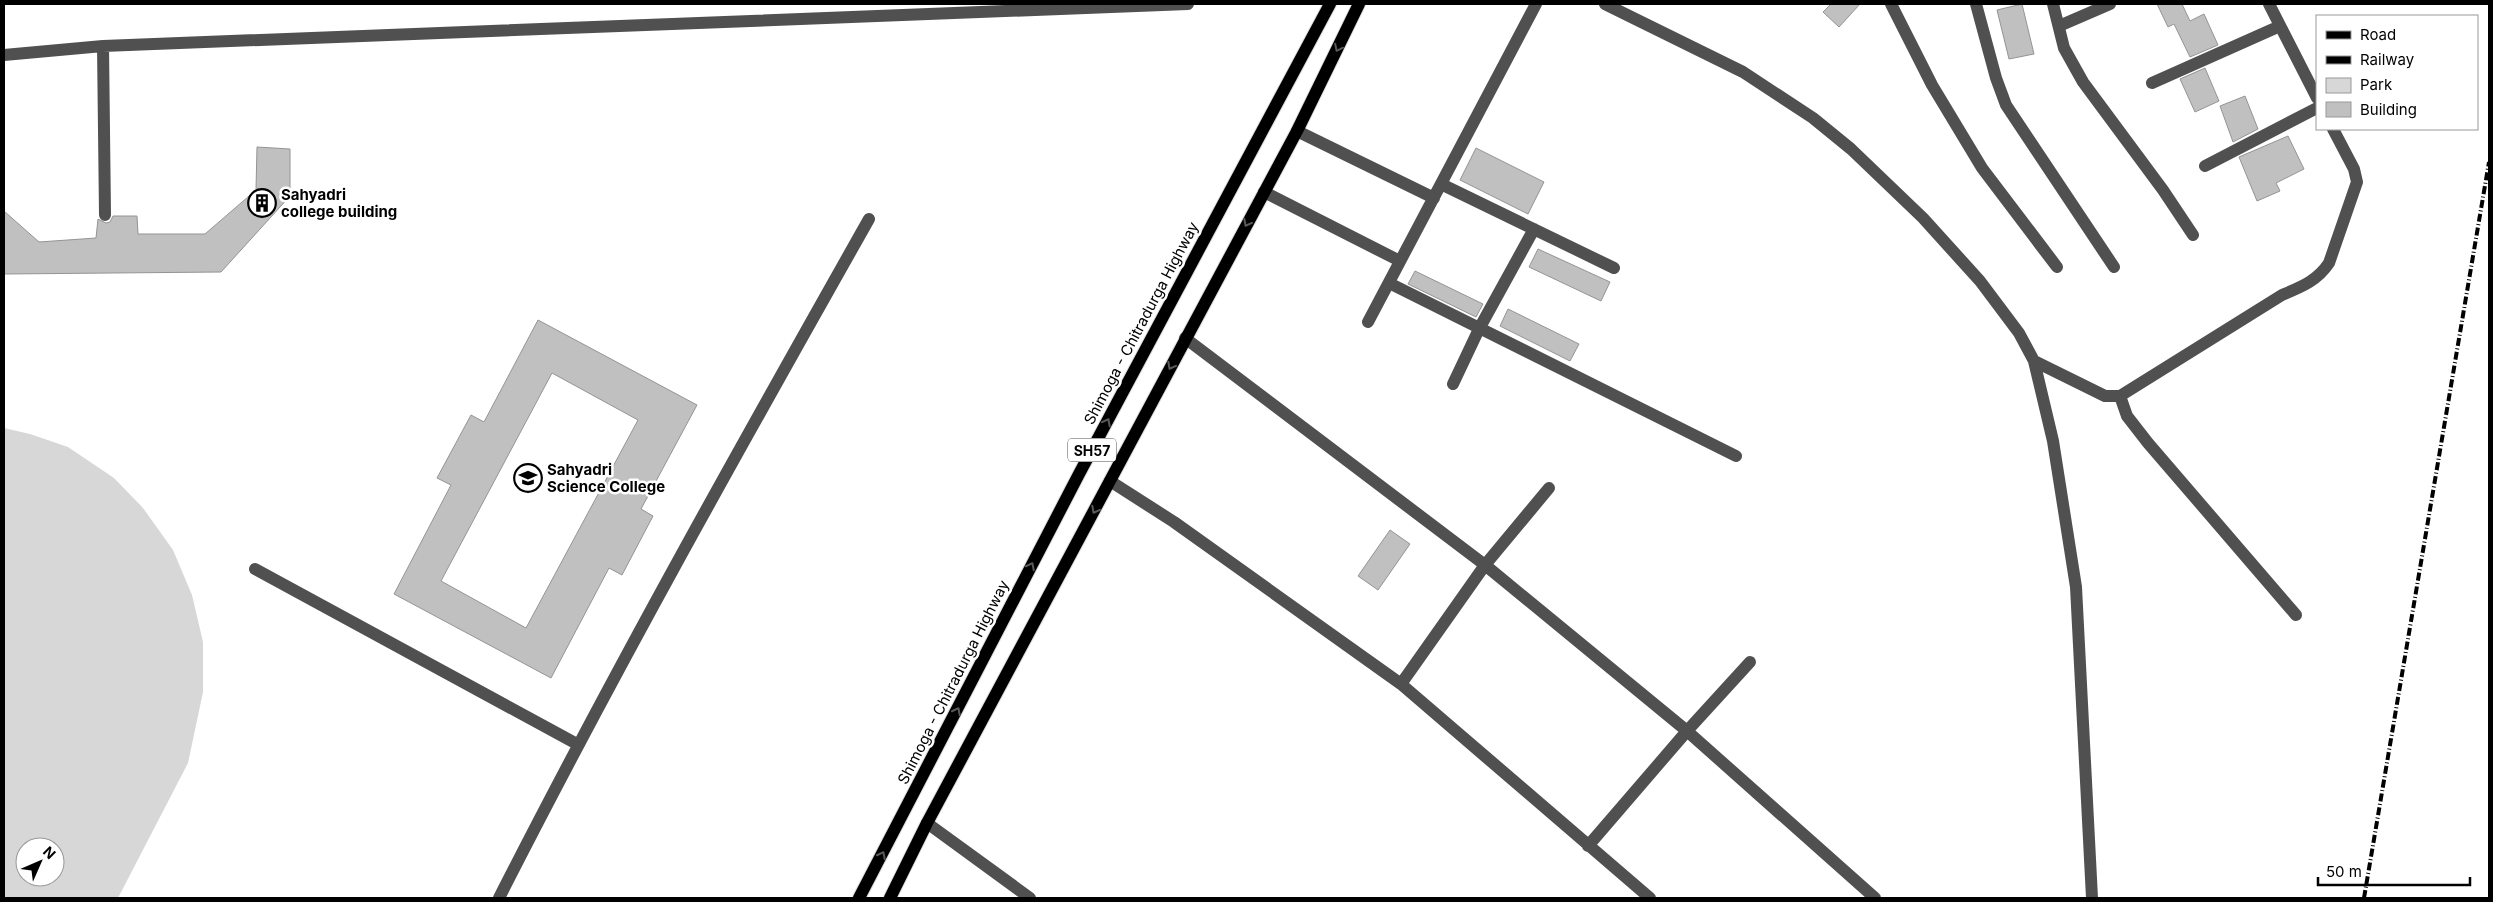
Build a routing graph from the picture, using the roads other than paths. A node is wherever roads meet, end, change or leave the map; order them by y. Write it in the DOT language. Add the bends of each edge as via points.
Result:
graph roads {
  1 [pos="1188,4"];
  2 [pos="1330,4"];
  3 [pos="1359,4"];
  4 [pos="1536,4"];
  5 [pos="1605,4"];
  6 [pos="1891,4"];
  7 [pos="1976,4"];
  8 [pos="2053,4"];
  9 [pos="2110,4"];
  10 [pos="2269,4"];
  11 [pos="2059,26"];
  12 [pos="2280,26"];
  13 [pos="103,46"];
  14 [pos="4,55"];
  15 [pos="2152,84"];
  16 [pos="2316,96"];
  17 [pos="2316,109"];
  18 [pos="2334,130"];
  19 [pos="1297,131"];
  20 [pos="2205,166"];
  21 [pos="1441,184"];
  22 [pos="1264,192"];
  23 [pos="1434,198"];
  24 [pos="105,215"];
  25 [pos="868,219"];
  26 [pos="1534,229"];
  27 [pos="2193,235"];
  28 [pos="1400,261"];
  29 [pos="2057,266"];
  30 [pos="2114,266"];
  31 [pos="1614,268"];
  32 [pos="1389,283"];
  33 [pos="1368,322"];
  34 [pos="1479,328"];
  35 [pos="1185,338"];
  36 [pos="2034,361"];
  37 [pos="1453,384"];
  38 [pos="2120,396"];
  39 [pos="1736,456"];
  40 [pos="1110,481"];
  41 [pos="1549,488"];
  42 [pos="1485,565"];
  43 [pos="255,569"];
  44 [pos="2296,616"];
  45 [pos="1750,662"];
  46 [pos="1401,684"];
  47 [pos="1687,731"];
  48 [pos="577,744"];
  49 [pos="927,823"];
  50 [pos="1588,846"];
  51 [pos="502,897"];
  52 [pos="859,898"];
  53 [pos="890,898"];
  54 [pos="1030,898"];
  55 [pos="1650,898"];
  56 [pos="1876,898"];
  57 [pos="2092,898"];
  1 -- 13 [label="street"];
  52 -- 2 [label="main road, Shimoga - Chitradurga Highway / SH57, one-way" via="1079,474"];
  3 -- 19 [label="main road, SH57, one-way"];
  4 -- 21 [label="street"];
  5 -- 36 [label="street" via="1743,72 1813,118 1852,149 1923,218 1980,281 2018,332"];
  6 -- 29 [label="street" via="1932,85 1982,168"];
  7 -- 30 [label="street" via="2006,105"];
  8 -- 11 [label="street"];
  9 -- 11 [label="street"];
  10 -- 12 [label="street"];
  11 -- 27 [label="street" via="2064,48 2083,82"];
  12 -- 15 [label="street"];
  12 -- 16 [label="street"];
  13 -- 14 [label="street"];
  13 -- 24 [label="street"];
  17 -- 20 [label="street"];
  18 -- 38 [label="street" via="2354,169 2357,182 2329,263 2321,274"];
  19 -- 22 [label="main road, SH57"];
  19 -- 23 [label="street"];
  21 -- 23 [label="street"];
  21 -- 26 [label="street"];
  22 -- 28 [label="street"];
  22 -- 35 [label="main road, SH57, one-way"];
  23 -- 28 [label="street"];
  25 -- 48 [label="street" via="696,524"];
  26 -- 31 [label="street"];
  26 -- 34 [label="street"];
  28 -- 32 [label="street"];
  32 -- 33 [label="street"];
  32 -- 34 [label="street"];
  34 -- 37 [label="street"];
  34 -- 39 [label="street"];
  35 -- 40 [label="main road, SH57, one-way"];
  35 -- 42 [label="street"];
  36 -- 38 [label="street" via="2105,396"];
  36 -- 57 [label="street" via="2053,441 2076,587"];
  38 -- 44 [label="street" via="2128,416 2148,443"];
  40 -- 46 [label="street" via="1174,522"];
  40 -- 49 [label="main road, SH57, one-way"];
  41 -- 42 [label="street"];
  42 -- 46 [label="street"];
  42 -- 47 [label="street"];
  43 -- 48 [label="street"];
  45 -- 47 [label="street"];
  46 -- 50 [label="street"];
  47 -- 50 [label="street"];
  47 -- 56 [label="street"];
  48 -- 51 [label="street"];
  49 -- 53 [label="main road, SH57"];
  49 -- 54 [label="street"];
  50 -- 55 [label="street"];
}
